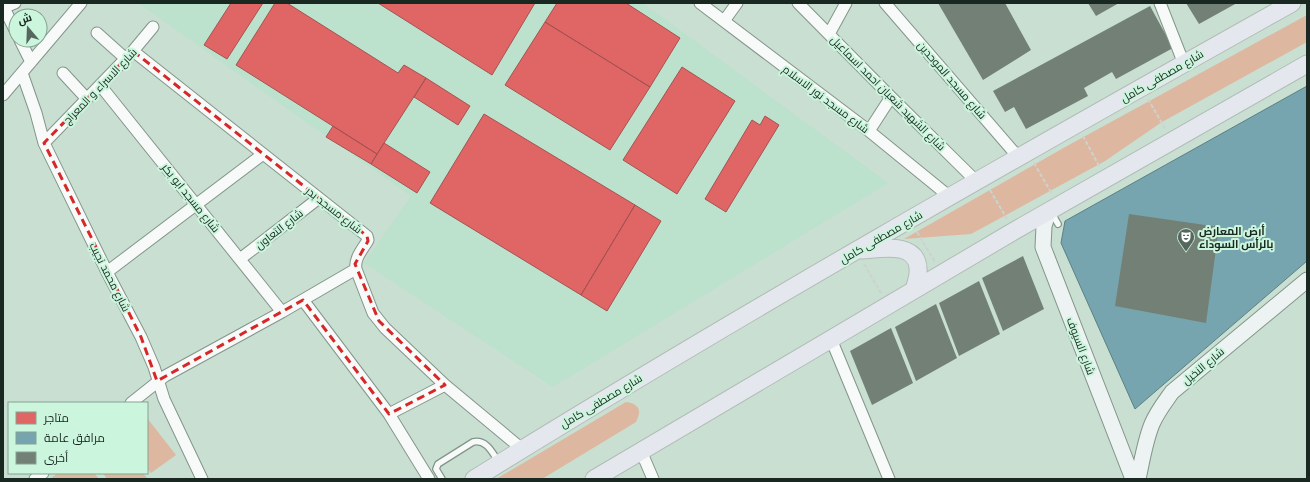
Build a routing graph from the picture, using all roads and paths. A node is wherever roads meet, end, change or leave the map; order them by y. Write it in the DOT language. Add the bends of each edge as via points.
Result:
graph roads {
  1 [pos="15,3"];
  2 [pos="81,3"];
  3 [pos="700,3"];
  4 [pos="737,3"];
  5 [pos="798,3"];
  6 [pos="846,3"];
  7 [pos="885,3"];
  8 [pos="1160,3"];
  9 [pos="1292,3"];
  10 [pos="4,8"];
  11 [pos="724,21"];
  12 [pos="153,26"];
  13 [pos="97,33"];
  14 [pos="830,34"];
  15 [pos="24,48"];
  16 [pos="130,55"];
  17 [pos="31,62"];
  18 [pos="1184,64"];
  19 [pos="1307,64"];
  20 [pos="22,73"];
  21 [pos="63,73"];
  22 [pos="100,85"];
  23 [pos="1141,88"];
  24 [pos="3,95"];
  25 [pos="891,98"];
  26 [pos="87,99"];
  27 [pos="1077,125"];
  28 [pos="869,131"];
  29 [pos="1172,141"];
  30 [pos="44,143"];
  31 [pos="263,154"];
  32 [pos="1023,156"];
  33 [pos="1106,178"];
  34 [pos="980,180"];
  35 [pos="950,197"];
  36 [pos="319,198"];
  37 [pos="196,204"];
  38 [pos="1054,212"];
  39 [pos="911,220"];
  40 [pos="1014,231"];
  41 [pos="858,250"];
  42 [pos="240,259"];
  43 [pos="356,269"];
  44 [pos="107,272"];
  45 [pos="942,273"];
  46 [pos="1307,280"];
  47 [pos="914,290"];
  48 [pos="303,300"];
  49 [pos="888,305"];
  50 [pos="282,312"];
  51 [pos="831,339"];
  52 [pos="157,381"];
  53 [pos="445,385"];
  54 [pos="132,402"];
  55 [pos="390,414"];
  56 [pos="522,449"];
  57 [pos="641,451"];
  58 [pos="499,463"];
  59 [pos="202,479"];
  60 [pos="429,479"];
  61 [pos="442,479"];
  62 [pos="474,479"];
  63 [pos="594,479"];
  64 [pos="653,479"];
  65 [pos="889,479"];
  66 [pos="1133,479"];
  67 [pos="1138,479"];
  1 -- 10 [label="street"];
  2 -- 17 [label="street"];
  3 -- 11 [label="street, شارع مسجد نور الاسلام"];
  4 -- 11 [label="street"];
  5 -- 14 [label="street, شارع الشهيد شعبان احمد اسماعيل"];
  6 -- 14 [label="street"];
  7 -- 32 [label="street, شارع مسجد الموحدين"];
  8 -- 18 [label="street"];
  9 -- 18 [label="main road, شارع مصطفى كامل"];
  11 -- 28 [label="street, شارع مسجد نور الاسلام"];
  12 -- 16 [label="street, شارع الاسراء و المعراج"];
  13 -- 16 [label="street, شارع مسجد بدر"];
  14 -- 25 [label="street, شارع الشهيد شعبان احمد اسماعيل"];
  15 -- 17 [label="street"];
  16 -- 22 [label="street, شارع الاسراء و المعراج"];
  16 -- 31 [label="street, شارع مسجد بدر"];
  17 -- 20 [label="street"];
  18 -- 23 [label="main road, شارع مصطفى كامل"];
  19 -- 29 [label="main road"];
  20 -- 24 [label="street"];
  20 -- 30 [label="street, شارع محمد نجيب"];
  21 -- 26 [label="street"];
  22 -- 26 [label="street, شارع الاسراء و المعراج"];
  22 -- 37 [label="street, شارع مسجد ابو بكر"];
  23 -- 27 [label="main road, شارع مصطفى كامل"];
  23 -- 29 [label="path"];
  25 -- 28 [label="street"];
  25 -- 34 [label="street, شارع الشهيد شعبان احمد اسماعيل"];
  26 -- 30 [label="street, شارع الاسراء و المعراج"];
  27 -- 32 [label="main road, شارع مصطفى كامل"];
  27 -- 33 [label="path"];
  28 -- 35 [label="street, شارع مسجد نور الاسلام"];
  29 -- 33 [label="main road"];
  30 -- 44 [label="street, شارع محمد نجيب"];
  31 -- 36 [label="street, شارع مسجد بدر"];
  31 -- 37 [label="street"];
  32 -- 34 [label="main road, شارع مصطفى كامل"];
  32 -- 38 [label="path"];
  33 -- 38 [label="main road"];
  34 -- 35 [label="main road, شارع مصطفى كامل"];
  34 -- 40 [label="path"];
  35 -- 39 [label="main road, شارع مصطفى كامل"];
  36 -- 42 [label="street, شارع التعاون"];
  36 -- 43 [label="street, شارع مسجد بدر" via="368,237 357,259"];
  37 -- 42 [label="street, شارع مسجد ابو بكر"];
  37 -- 44 [label="street"];
  38 -- 40 [label="main road"];
  38 -- 66 [label="main road, شارع السيوف" via="1043,234 1043,247"];
  39 -- 41 [label="main road, شارع مصطفى كامل"];
  39 -- 45 [label="path"];
  40 -- 45 [label="main road"];
  41 -- 47 [label="main road" via="898,248 911,254 918,268"];
  41 -- 49 [label="path"];
  41 -- 56 [label="main road, شارع مصطفى كامل"];
  42 -- 50 [label="street, شارع مسجد ابو بكر"];
  43 -- 48 [label="street"];
  43 -- 53 [label="street" via="369,305 379,321"];
  44 -- 52 [label="street, شارع محمد نجيب" via="141,337"];
  45 -- 47 [label="main road"];
  46 -- 67 [label="main road, شارع النخيل" via="1172,392 1152,424"];
  47 -- 49 [label="main road"];
  48 -- 50 [label="street"];
  48 -- 55 [label="street"];
  49 -- 51 [label="main road"];
  50 -- 52 [label="street"];
  51 -- 57 [label="main road"];
  51 -- 65 [label="street"];
  52 -- 54 [label="street"];
  52 -- 59 [label="street, شارع محمد نجيب"];
  53 -- 55 [label="street"];
  53 -- 56 [label="street"];
  55 -- 60 [label="street"];
  56 -- 58 [label="main road, شارع مصطفى كامل"];
  57 -- 63 [label="main road"];
  57 -- 64 [label="street"];
  58 -- 61 [label="lane" via="485,443 473,442 438,464 436,469"];
  58 -- 62 [label="main road, شارع مصطفى كامل"];
}
